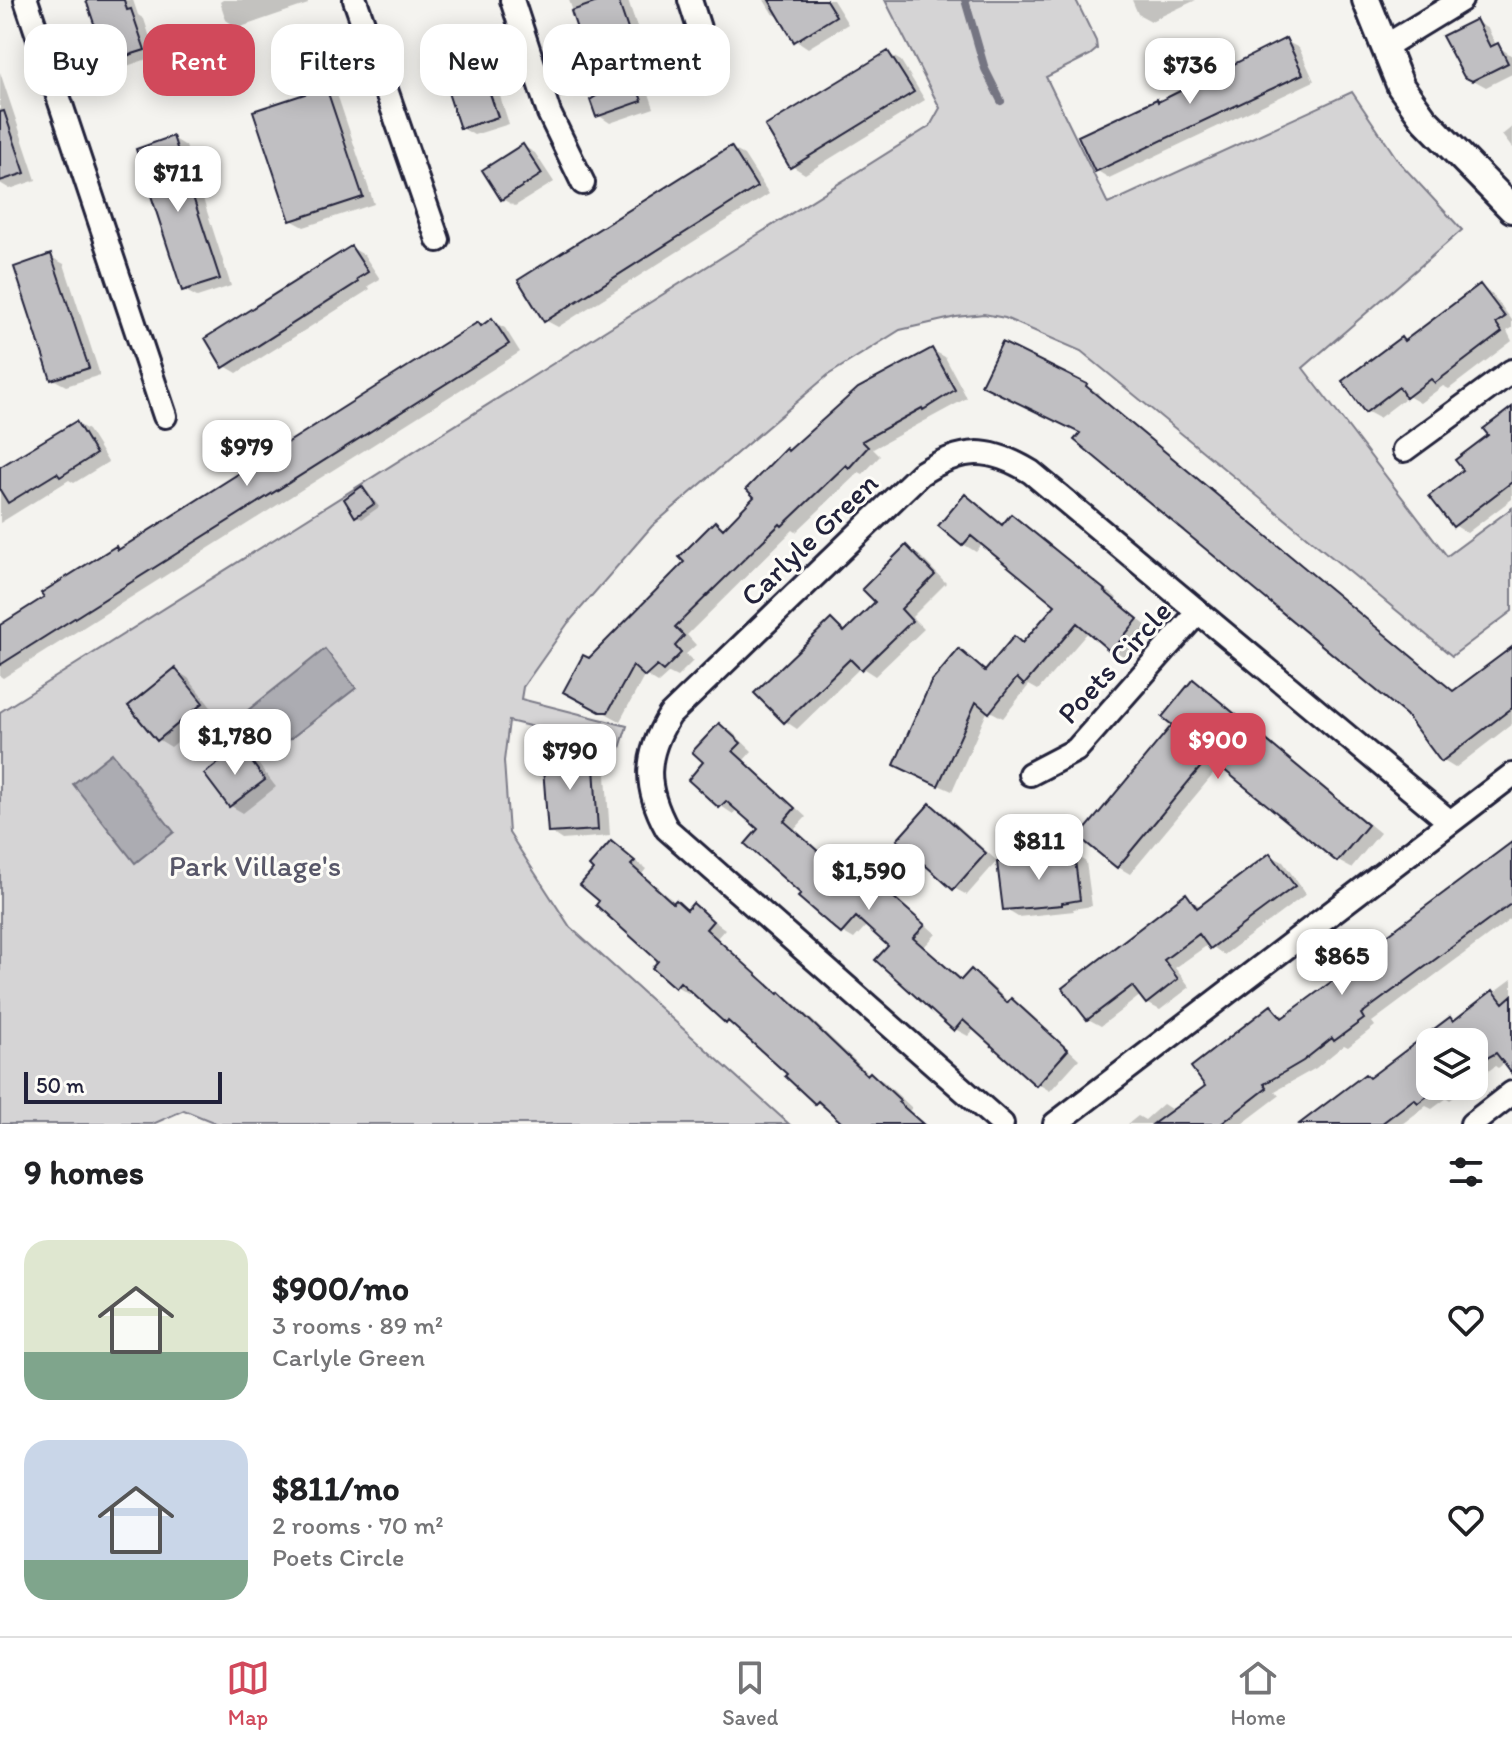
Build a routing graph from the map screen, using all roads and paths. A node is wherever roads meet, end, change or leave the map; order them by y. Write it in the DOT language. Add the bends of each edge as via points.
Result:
graph roads {
  1 [pos="26,0"];
  2 [pos="355,0"];
  3 [pos="512,0"];
  4 [pos="690,0"];
  5 [pos="1366,0"];
  6 [pos="1461,0"];
  7 [pos="698,24"];
  8 [pos="1384,47"];
  9 [pos="583,183"];
  10 [pos="1512,209"];
  11 [pos="438,240"];
  12 [pos="1512,371"];
  13 [pos="165,416"];
  14 [pos="1404,450"];
  15 [pos="1198,612"];
  16 [pos="1030,774"];
  17 [pos="1512,775"];
  18 [pos="1450,822"];
  19 [pos="1512,1093"];
  20 [pos="1002,1124"];
  21 [pos="1055,1124"];
  22 [pos="1472,1124"];
  1 -- 13 [label="street"];
  2 -- 11 [label="street"];
  3 -- 9 [label="street" via="549,113"];
  4 -- 7 [label="street"];
  5 -- 8 [label="street"];
  6 -- 8 [label="street"];
  8 -- 10 [label="street" via="1401,87 1424,119"];
  12 -- 14 [label="street"];
  15 -- 16 [label="street, Poets Circle" via="1076,750"];
  15 -- 18 [label="street, Carlyle Green"];
  15 -- 20 [label="street, Carlyle Green" via="1031,472 1008,458 962,453 920,474 670,715 657,735 650,788 667,829"];
  17 -- 18 [label="street"];
  18 -- 21 [label="street"];
  19 -- 22 [label="street"];
}
